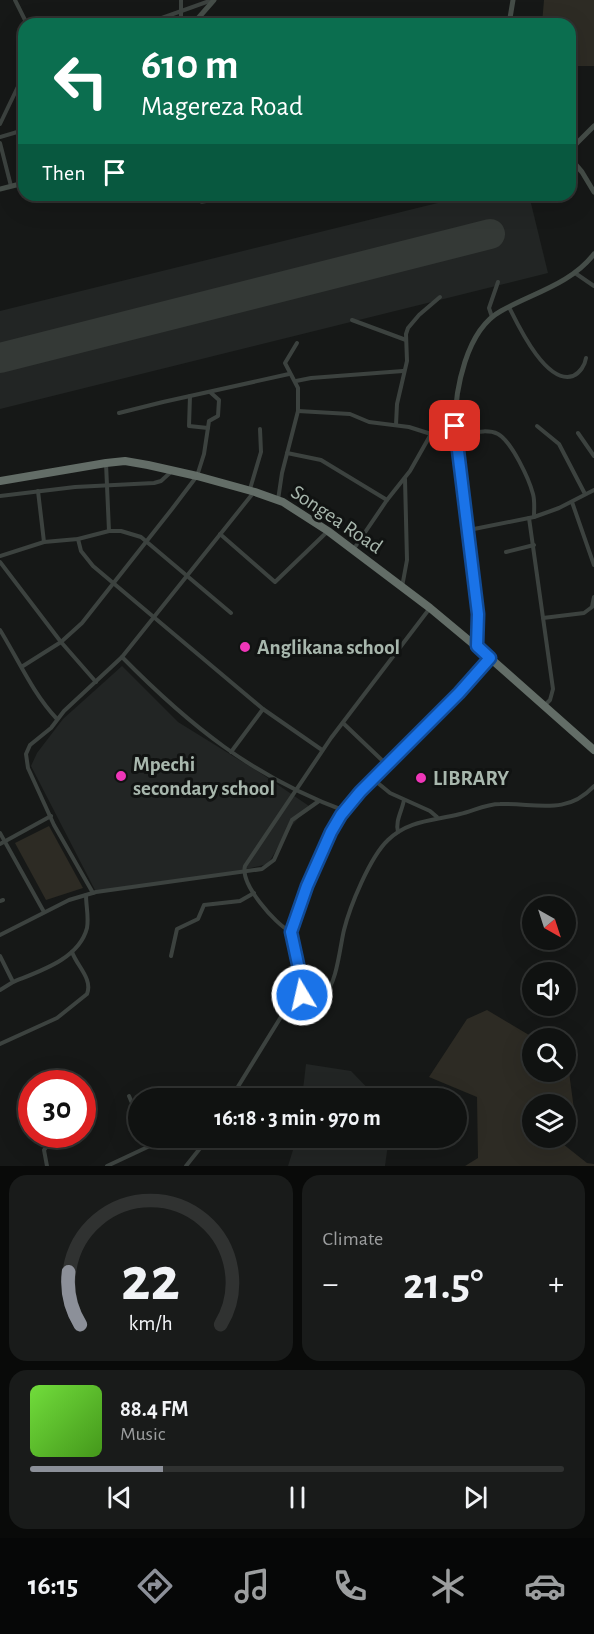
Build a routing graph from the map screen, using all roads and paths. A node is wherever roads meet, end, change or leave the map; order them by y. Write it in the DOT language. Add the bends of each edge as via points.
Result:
graph roads {
  1 [pos="15,0"];
  2 [pos="182,0"];
  3 [pos="214,0"];
  4 [pos="513,0"];
  5 [pos="181,12"];
  6 [pos="24,18"];
  7 [pos="163,18"];
  8 [pos="181,18"];
  9 [pos="198,18"];
  10 [pos="510,18"];
  11 [pos="18,88"];
  12 [pos="16,92"];
  13 [pos="0,124"];
  14 [pos="594,126"];
  15 [pos="18,132"];
  16 [pos="0,137"];
  17 [pos="0,143"];
  18 [pos="576,144"];
  19 [pos="2,157"];
  20 [pos="576,166"];
  21 [pos="18,185"];
  22 [pos="11,187"];
  23 [pos="0,189"];
  24 [pos="594,192"];
  25 [pos="594,254"];
  26 [pos="575,273"];
  27 [pos="498,282"];
  28 [pos="594,286"];
  29 [pos="440,297"];
  30 [pos="509,307"];
  31 [pos="492,317"];
  32 [pos="352,320"];
  33 [pos="406,340"];
  34 [pos="297,343"];
  35 [pos="586,357"];
  36 [pos="285,366"];
  37 [pos="403,371"];
  38 [pos="290,374"];
  39 [pos="278,376"];
  40 [pos="296,381"];
  41 [pos="210,392"];
  42 [pos="190,396"];
  43 [pos="298,411"];
  44 [pos="119,413"];
  45 [pos="396,425"];
  46 [pos="455,426"];
  47 [pos="537,426"];
  48 [pos="208,428"];
  49 [pos="260,429"];
  50 [pos="578,433"];
  51 [pos="431,434"];
  52 [pos="456,435"];
  53 [pos="287,453"];
  54 [pos="594,456"];
  55 [pos="106,463"];
  56 [pos="173,470"];
  57 [pos="197,476"];
  58 [pos="405,478"];
  59 [pos="0,481"];
  60 [pos="107,485"];
  61 [pos="594,490"];
  62 [pos="38,491"];
  63 [pos="252,491"];
  64 [pos="585,494"];
  65 [pos="0,496"];
  66 [pos="278,500"];
  67 [pos="387,500"];
  68 [pos="572,502"];
  69 [pos="534,517"];
  70 [pos="529,518"];
  71 [pos="469,530"];
  72 [pos="109,531"];
  73 [pos="328,531"];
  74 [pos="220,534"];
  75 [pos="78,539"];
  76 [pos="44,542"];
  77 [pos="147,542"];
  78 [pos="534,544"];
  79 [pos="353,550"];
  80 [pos="506,552"];
  81 [pos="0,556"];
  82 [pos="0,562"];
  83 [pos="594,565"];
  84 [pos="187,574"];
  85 [pos="114,582"];
  86 [pos="402,587"];
  87 [pos="594,597"];
  88 [pos="430,609"];
  89 [pos="231,613"];
  90 [pos="153,616"];
  91 [pos="543,618"];
  92 [pos="0,630"];
  93 [pos="61,642"];
  94 [pos="477,646"];
  95 [pos="122,657"];
  96 [pos="490,658"];
  97 [pos="22,666"];
  98 [pos="96,682"];
  99 [pos="545,706"];
  100 [pos="263,709"];
  101 [pos="57,719"];
  102 [pos="343,723"];
  103 [pos="322,750"];
  104 [pos="594,750"];
  105 [pos="231,752"];
  106 [pos="387,765"];
  107 [pos="373,779"];
  108 [pos="594,786"];
  109 [pos="296,791"];
  110 [pos="404,800"];
  111 [pos="319,801"];
  112 [pos="345,811"];
  113 [pos="51,816"];
  114 [pos="437,817"];
  115 [pos="398,832"];
  116 [pos="0,833"];
  117 [pos="2,843"];
  118 [pos="243,872"];
  119 [pos="93,893"];
  120 [pos="254,893"];
  121 [pos="86,895"];
  122 [pos="44,912"];
  123 [pos="291,932"];
  124 [pos="0,935"];
  125 [pos="72,952"];
  126 [pos="0,956"];
  127 [pos="171,956"];
  128 [pos="13,982"];
  129 [pos="0,990"];
  130 [pos="302,995"];
  131 [pos="0,1044"];
  132 [pos="237,1088"];
  133 [pos="46,1148"];
  134 [pos="146,1148"];
  135 [pos="200,1148"];
  136 [pos="47,1166"];
  137 [pos="107,1166"];
  138 [pos="186,1166"];
  1 -- 6 [label="street"];
  2 -- 5 [label="street"];
  3 -- 5 [label="street"];
  3 -- 9 [label="street"];
  4 -- 10 [label="street"];
  5 -- 7 [label="street"];
  5 -- 8 [label="street"];
  11 -- 12 [label="street"];
  12 -- 13 [label="street"];
  14 -- 18 [label="street"];
  15 -- 16 [label="street"];
  17 -- 19 [label="street"];
  19 -- 22 [label="street"];
  20 -- 24 [label="street"];
  21 -- 22 [label="street"];
  22 -- 23 [label="street"];
  25 -- 26 [label="street"];
  26 -- 28 [label="street"];
  26 -- 30 [label="street"];
  27 -- 31 [label="street" via="489,308"];
  29 -- 33 [label="street" via="411,322"];
  30 -- 31 [label="street"];
  30 -- 35 [label="street" via="537,356 550,368 572,376 583,367"];
  31 -- 46 [label="street" via="463,368 455,401"];
  32 -- 33 [label="street"];
  33 -- 37 [label="street"];
  34 -- 36 [label="street"];
  36 -- 38 [label="street"];
  36 -- 39 [label="street"];
  37 -- 40 [label="street"];
  37 -- 45 [label="street"];
  38 -- 39 [label="street"];
  38 -- 40 [label="street"];
  39 -- 41 [label="street"];
  40 -- 43 [label="street"];
  41 -- 42 [label="street"];
  41 -- 48 [label="street" via="218,398 219,411"];
  42 -- 44 [label="street"];
  42 -- 48 [label="street" via="189,426"];
  43 -- 45 [label="street" via="350,414 369,422"];
  43 -- 53 [label="street"];
  45 -- 51 [label="street"];
  46 -- 51 [label="street"];
  46 -- 52 [label="street"];
  47 -- 64 [label="street" via="559,444"];
  48 -- 57 [label="street"];
  49 -- 63 [label="street" via="261,452"];
  50 -- 54 [label="street"];
  51 -- 58 [label="street"];
  52 -- 69 [label="street" via="489,431 505,440 530,485"];
  52 -- 71 [label="street"];
  53 -- 66 [label="street"];
  53 -- 67 [label="street" via="321,460"];
  55 -- 56 [label="highway, Songea Road"];
  55 -- 59 [label="highway, Songea Road"];
  55 -- 60 [label="street"];
  56 -- 57 [label="highway, Songea Road"];
  56 -- 60 [label="street" via="154,483"];
  57 -- 63 [label="highway, Songea Road"];
  57 -- 77 [label="street"];
  58 -- 67 [label="street"];
  58 -- 86 [label="street" via="407,560"];
  60 -- 62 [label="street"];
  60 -- 72 [label="street"];
  61 -- 64 [label="street"];
  62 -- 65 [label="street"];
  62 -- 76 [label="street"];
  63 -- 66 [label="highway, Songea Road"];
  63 -- 74 [label="street"];
  64 -- 68 [label="street"];
  66 -- 73 [label="highway, Songea Road"];
  67 -- 79 [label="street"];
  68 -- 69 [label="street"];
  68 -- 83 [label="street"];
  69 -- 70 [label="street"];
  70 -- 71 [label="street"];
  70 -- 78 [label="street"];
  71 -- 94 [label="street" via="478,614"];
  72 -- 75 [label="street"];
  72 -- 77 [label="street" via="132,533"];
  73 -- 74 [label="street" via="275,582"];
  73 -- 79 [label="highway, Songea Road"];
  74 -- 84 [label="street"];
  75 -- 76 [label="street"];
  75 -- 85 [label="street" via="85,558"];
  76 -- 81 [label="street"];
  77 -- 84 [label="street"];
  77 -- 85 [label="street"];
  78 -- 80 [label="street"];
  78 -- 91 [label="street"];
  79 -- 86 [label="highway, Songea Road"];
  82 -- 93 [label="street"];
  84 -- 89 [label="street"];
  84 -- 90 [label="street"];
  85 -- 90 [label="street"];
  85 -- 93 [label="street" via="82,623"];
  86 -- 88 [label="highway, Songea Road"];
  87 -- 91 [label="street" via="592,607 584,613"];
  88 -- 94 [label="highway, Songea Road"];
  88 -- 102 [label="street"];
  90 -- 95 [label="street"];
  90 -- 100 [label="street"];
  91 -- 99 [label="street" via="553,689"];
  92 -- 97 [label="street"];
  93 -- 97 [label="street"];
  93 -- 98 [label="street"];
  94 -- 96 [label="highway, Songea Road"];
  95 -- 98 [label="street"];
  95 -- 105 [label="street" via="182,715"];
  96 -- 99 [label="highway, Songea Road"];
  96 -- 106 [label="street"];
  97 -- 101 [label="street" via="43,704"];
  98 -- 101 [label="street"];
  99 -- 104 [label="highway, Songea Road"];
  100 -- 103 [label="street"];
  100 -- 105 [label="street"];
  101 -- 113 [label="street" via="26,754 28,768"];
  102 -- 103 [label="street"];
  102 -- 106 [label="street"];
  103 -- 109 [label="street"];
  105 -- 109 [label="street"];
  106 -- 107 [label="street"];
  107 -- 110 [label="street"];
  107 -- 112 [label="street"];
  108 -- 114 [label="street" via="581,799 563,804 498,804"];
  109 -- 111 [label="street"];
  109 -- 118 [label="street"];
  110 -- 114 [label="street"];
  110 -- 115 [label="street" via="396,825"];
  111 -- 112 [label="street"];
  111 -- 118 [label="street" via="292,821 271,863"];
  112 -- 123 [label="street" via="322,850"];
  113 -- 117 [label="street"];
  113 -- 119 [label="street"];
  114 -- 115 [label="street"];
  115 -- 130 [label="street" via="380,850 356,895 326,993 317,998"];
  116 -- 117 [label="street"];
  117 -- 122 [label="street"];
  118 -- 119 [label="street"];
  118 -- 120 [label="street"];
  119 -- 121 [label="street"];
  120 -- 123 [label="street" via="278,923"];
  120 -- 127 [label="street" via="240,901 205,905 198,919 177,929"];
  121 -- 122 [label="street"];
  121 -- 125 [label="street" via="86,930"];
  122 -- 124 [label="street"];
  123 -- 130 [label="street"];
  125 -- 128 [label="street"];
  125 -- 131 [label="street" via="88,984 86,996 57,1018"];
  126 -- 128 [label="street"];
  128 -- 129 [label="street"];
  130 -- 132 [label="street" via="284,1012"];
  133 -- 136 [label="street"];
  134 -- 137 [label="street"];
  135 -- 138 [label="street"];
}
